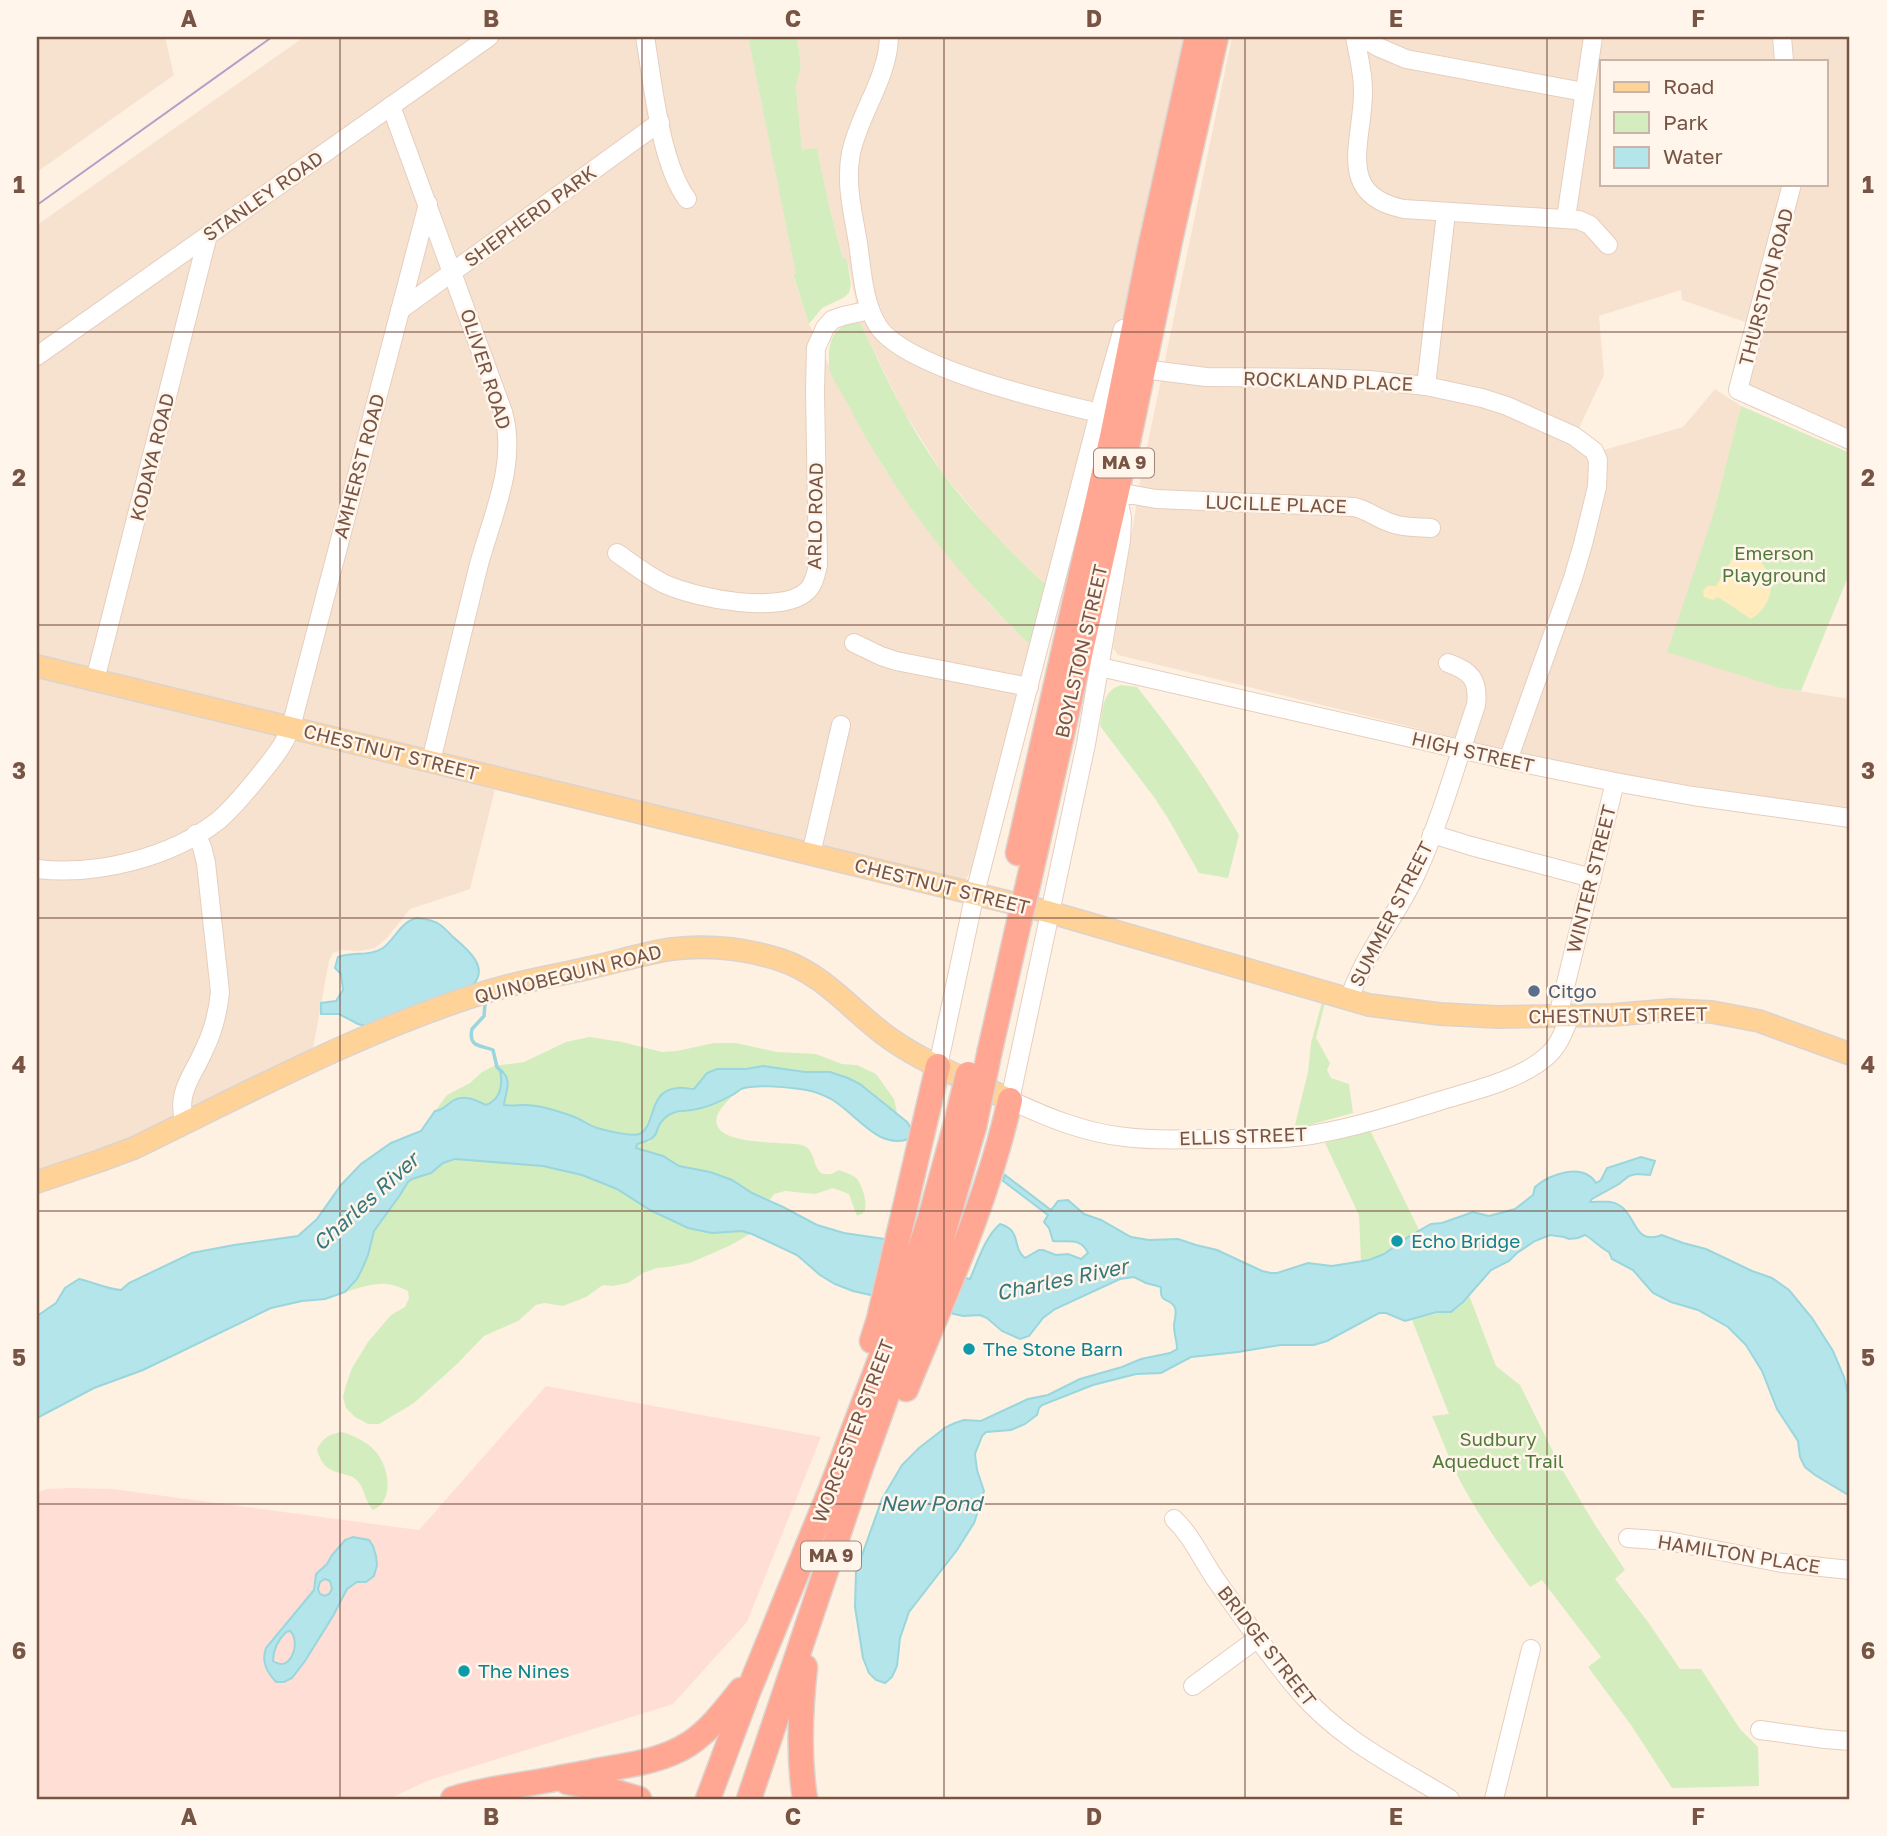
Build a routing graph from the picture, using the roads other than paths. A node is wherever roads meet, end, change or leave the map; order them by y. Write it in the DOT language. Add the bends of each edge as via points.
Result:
graph roads {
  1 [pos="489,37"];
  2 [pos="645,37"];
  3 [pos="889,37"];
  4 [pos="1196,37"];
  5 [pos="1216,37"];
  6 [pos="1354,37"];
  7 [pos="1360,37"];
  8 [pos="1593,37"];
  9 [pos="1782,37"];
  10 [pos="1784,60"];
  11 [pos="1584,92"];
  12 [pos="391,106"];
  13 [pos="660,122"];
  14 [pos="1791,186"];
  15 [pos="688,200"];
  16 [pos="428,204"];
  17 [pos="1446,213"];
  18 [pos="1566,218"];
  19 [pos="208,234"];
  20 [pos="1608,245"];
  21 [pos="1150,248"];
  22 [pos="453,272"];
  23 [pos="400,310"];
  24 [pos="870,310"];
  25 [pos="37,356"];
  26 [pos="1143,369"];
  27 [pos="1426,386"];
  28 [pos="1098,414"];
  29 [pos="1850,440"];
  30 [pos="1117,492"];
  31 [pos="1431,528"];
  32 [pos="617,553"];
  33 [pos="854,643"];
  34 [pos="1448,663"];
  35 [pos="37,666"];
  36 [pos="1100,667"];
  37 [pos="95,680"];
  38 [pos="1029,687"];
  39 [pos="841,725"];
  40 [pos="291,727"];
  41 [pos="1461,749"];
  42 [pos="1508,760"];
  43 [pos="431,761"];
  44 [pos="1615,782"];
  45 [pos="1850,818"];
  46 [pos="196,834"];
  47 [pos="1432,834"];
  48 [pos="811,854"];
  49 [pos="37,870"];
  50 [pos="1592,878"];
  51 [pos="1019,887"];
  52 [pos="975,893"];
  53 [pos="1049,912"];
  54 [pos="1349,1000"];
  55 [pos="1564,1016"];
  56 [pos="1850,1054"];
  57 [pos="937,1066"];
  58 [pos="1010,1100"];
  59 [pos="185,1123"];
  60 [pos="37,1182"];
  61 [pos="926,1260"];
  62 [pos="908,1312"];
  63 [pos="1174,1519"];
  64 [pos="1628,1538"];
  65 [pos="1850,1570"];
  66 [pos="809,1622"];
  67 [pos="1258,1638"];
  68 [pos="1531,1648"];
  69 [pos="758,1667"];
  70 [pos="1194,1686"];
  71 [pos="1759,1730"];
  72 [pos="1850,1741"];
  73 [pos="553,1780"];
  74 [pos="453,1799"];
  75 [pos="639,1799"];
  76 [pos="708,1799"];
  77 [pos="749,1799"];
  78 [pos="805,1799"];
  79 [pos="1450,1799"];
  80 [pos="1494,1799"];
  1 -- 12 [label="street, STANLEY ROAD"];
  2 -- 13 [label="street"];
  3 -- 24 [label="street" via="849,165"];
  4 -- 21 [label="highway, BOYLSTON STREET / MA 9"];
  5 -- 26 [label="highway, BOYLSTON STREET / MA 9"];
  6 -- 17 [label="street" via="1363,90 1357,157 1361,183 1390,206"];
  7 -- 11 [label="street" via="1406,59"];
  8 -- 11 [label="street"];
  9 -- 10 [label="street"];
  11 -- 18 [label="street"];
  12 -- 16 [label="street, OLIVER ROAD"];
  12 -- 19 [label="street, STANLEY ROAD"];
  13 -- 15 [label="street" via="669,162"];
  13 -- 22 [label="street, SHEPHERD PARK"];
  14 -- 29 [label="street, THURSTON ROAD" via="1738,390"];
  16 -- 22 [label="street, OLIVER ROAD"];
  16 -- 23 [label="street, AMHERST ROAD"];
  17 -- 18 [label="street"];
  17 -- 27 [label="street"];
  18 -- 20 [label="street" via="1590,225"];
  19 -- 25 [label="street, STANLEY ROAD"];
  19 -- 37 [label="street, KODAYA ROAD"];
  21 -- 28 [label="street"];
  21 -- 51 [label="highway, BOYLSTON STREET / MA 9"];
  22 -- 23 [label="street, SHEPHERD PARK"];
  22 -- 43 [label="street, OLIVER ROAD" via="503,412 508,453"];
  23 -- 40 [label="street, AMHERST ROAD"];
  24 -- 28 [label="street" via="879,328 913,355 1001,387"];
  24 -- 32 [label="street, ARLO ROAD" via="832,320 816,348 818,565 808,591 759,604 722,601 666,585"];
  26 -- 27 [label="street, ROCKLAND PLACE" via="1206,377 1369,380"];
  26 -- 30 [label="highway, BOYLSTON STREET / MA 9"];
  27 -- 42 [label="street, ROCKLAND PLACE" via="1482,398 1563,430 1586,444 1598,460 1597,487 1573,578"];
  28 -- 38 [label="street"];
  30 -- 31 [label="street, LUCILLE PLACE" via="1169,500 1354,507 1388,523"];
  30 -- 36 [label="street" via="1121,540"];
  30 -- 51 [label="highway, BOYLSTON STREET / MA 9"];
  33 -- 38 [label="street" via="896,661"];
  34 -- 41 [label="street, SUMMER STREET" via="1472,676 1477,697"];
  35 -- 37 [label="main road, CHESTNUT STREET"];
  36 -- 41 [label="street, HIGH STREET"];
  36 -- 53 [label="street"];
  37 -- 40 [label="main road, CHESTNUT STREET"];
  38 -- 52 [label="street"];
  39 -- 48 [label="street"];
  40 -- 43 [label="main road, CHESTNUT STREET"];
  40 -- 46 [label="street, AMHERST ROAD" via="279,751 243,795 222,817"];
  41 -- 42 [label="street, HIGH STREET"];
  41 -- 47 [label="street, SUMMER STREET"];
  42 -- 44 [label="street, HIGH STREET"];
  43 -- 48 [label="main road, CHESTNUT STREET"];
  44 -- 45 [label="street, HIGH STREET"];
  44 -- 50 [label="street, WINTER STREET"];
  46 -- 49 [label="street, AMHERST ROAD" via="118,865"];
  46 -- 59 [label="street" via="206,863 220,992 210,1037 182,1099"];
  47 -- 50 [label="street"];
  47 -- 54 [label="street, SUMMER STREET" via="1411,884 1362,968"];
  48 -- 52 [label="main road, CHESTNUT STREET"];
  50 -- 55 [label="street, WINTER STREET"];
  51 -- 61 [label="highway, BOYLSTON STREET / MA 9, bridge" via="966,1123 937,1196"];
  52 -- 53 [label="main road, CHESTNUT STREET"];
  52 -- 57 [label="street"];
  53 -- 54 [label="main road, CHESTNUT STREET"];
  53 -- 58 [label="street"];
  54 -- 55 [label="main road, CHESTNUT STREET" via="1454,1015"];
  55 -- 56 [label="main road, CHESTNUT STREET" via="1712,1012 1764,1023"];
  55 -- 58 [label="street, ELLIS STREET" via="1562,1038 1546,1057 1507,1079 1404,1112 1310,1135 1122,1137 1076,1127"];
  57 -- 58 [label="main road, QUINOBEQUIN ROAD"];
  57 -- 59 [label="main road, QUINOBEQUIN ROAD" via="895,1043 824,983 791,964 740,951 683,948 476,995 349,1045"];
  57 -- 61 [label="highway"];
  58 -- 61 [label="highway" via="983,1193"];
  59 -- 60 [label="main road, QUINOBEQUIN ROAD" via="117,1154"];
  61 -- 62 [label="highway, WORCESTER STREET / MA 9"];
  61 -- 62 [label="highway"];
  62 -- 66 [label="highway, WORCESTER STREET / MA 9" via="884,1442 841,1526"];
  62 -- 69 [label="highway, WORCESTER STREET / MA 9"];
  63 -- 67 [label="street, BRIDGE STREET"];
  64 -- 65 [label="street, HAMILTON PLACE"];
  66 -- 77 [label="highway, WORCESTER STREET / MA 9"];
  66 -- 78 [label="highway" via="800,1730"];
  67 -- 70 [label="street"];
  67 -- 79 [label="street, BRIDGE STREET" via="1332,1724"];
  68 -- 80 [label="street"];
  69 -- 73 [label="highway" via="720,1717 681,1749 649,1762"];
  69 -- 76 [label="highway, WORCESTER STREET / MA 9"];
  71 -- 72 [label="street"];
  73 -- 74 [label="highway"];
  73 -- 75 [label="highway"];
}
